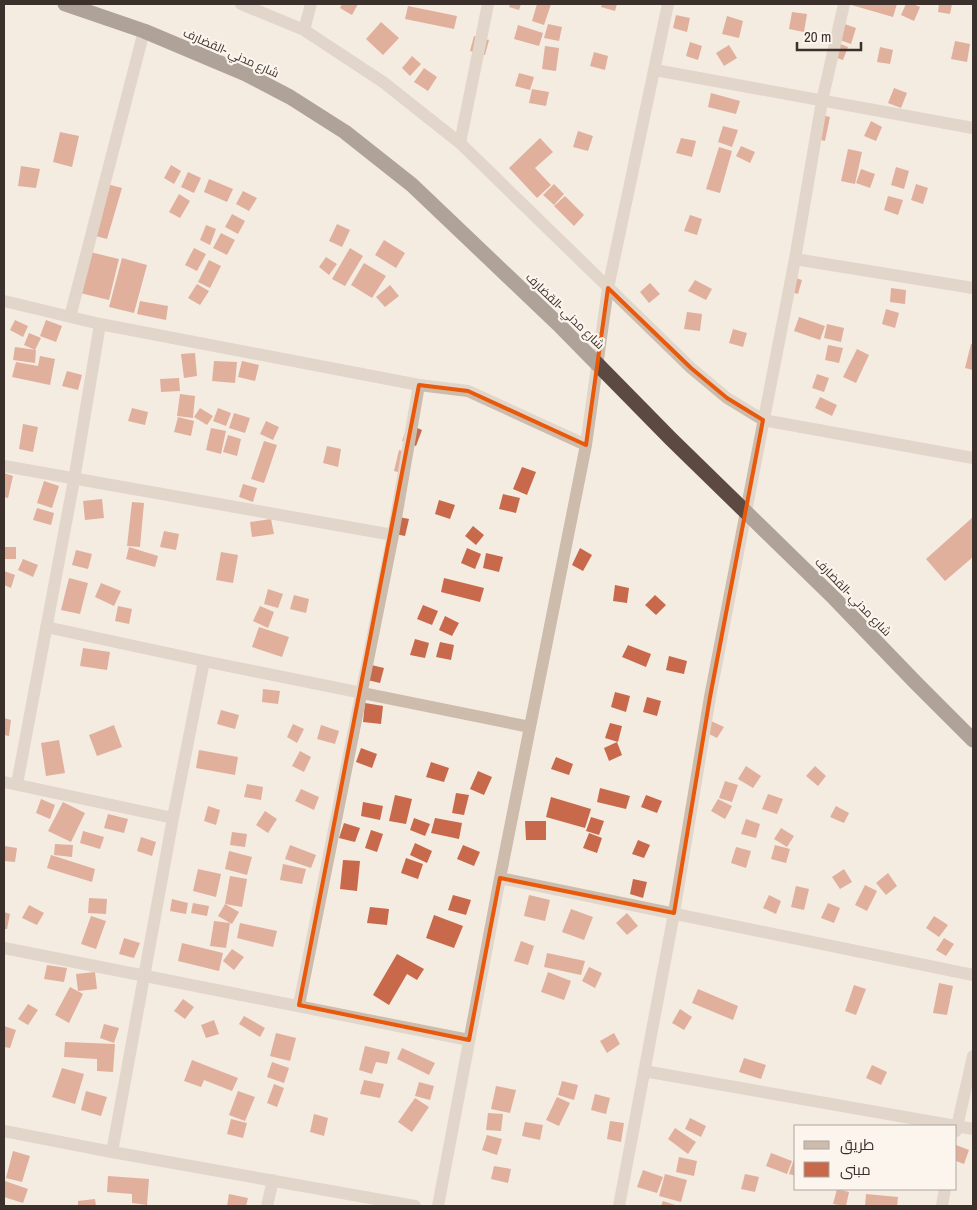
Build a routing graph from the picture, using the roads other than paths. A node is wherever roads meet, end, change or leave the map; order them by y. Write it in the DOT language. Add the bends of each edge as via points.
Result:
graph roads {
  1 [pos="65,4"];
  2 [pos="241,4"];
  3 [pos="311,4"];
  4 [pos="488,4"];
  5 [pos="668,4"];
  6 [pos="844,4"];
  7 [pos="304,30"];
  8 [pos="144,31"];
  9 [pos="655,70"];
  10 [pos="822,101"];
  11 [pos="973,128"];
  12 [pos="460,143"];
  13 [pos="795,259"];
  14 [pos="608,288"];
  15 [pos="973,288"];
  16 [pos="4,301"];
  17 [pos="70,317"];
  18 [pos="100,324"];
  19 [pos="597,364"];
  20 [pos="419,385"];
  21 [pos="763,420"];
  22 [pos="586,445"];
  23 [pos="973,458"];
  24 [pos="4,466"];
  25 [pos="74,480"];
  26 [pos="746,511"];
  27 [pos="393,535"];
  28 [pos="46,627"];
  29 [pos="204,662"];
  30 [pos="362,692"];
  31 [pos="530,727"];
  32 [pos="973,740"];
  33 [pos="4,782"];
  34 [pos="17,784"];
  35 [pos="173,818"];
  36 [pos="500,878"];
  37 [pos="674,913"];
  38 [pos="4,948"];
  39 [pos="973,975"];
  40 [pos="144,977"];
  41 [pos="299,1005"];
  42 [pos="470,1040"];
  43 [pos="973,1056"];
  44 [pos="644,1071"];
  45 [pos="940,1125"];
  46 [pos="957,1125"];
  47 [pos="957,1128"];
  48 [pos="973,1129"];
  49 [pos="4,1130"];
  50 [pos="112,1152"];
  51 [pos="273,1180"];
  52 [pos="945,1190"];
  53 [pos="267,1206"];
  54 [pos="415,1206"];
  55 [pos="438,1206"];
  56 [pos="619,1206"];
  57 [pos="942,1206"];
  1 -- 8 [label="highway, شارع مدني -القضارف"];
  2 -- 7 [label="street"];
  3 -- 7 [label="street"];
  4 -- 12 [label="street"];
  5 -- 9 [label="street"];
  6 -- 10 [label="street"];
  7 -- 12 [label="street" via="383,82"];
  8 -- 17 [label="street"];
  8 -- 19 [label="highway, شارع مدني -القضارف" via="246,74 290,97 344,132 412,185"];
  9 -- 10 [label="street"];
  9 -- 14 [label="street"];
  10 -- 11 [label="street"];
  10 -- 13 [label="street"];
  12 -- 14 [label="street"];
  13 -- 15 [label="street"];
  13 -- 21 [label="street"];
  14 -- 19 [label="street"];
  14 -- 21 [label="street" via="726,398"];
  16 -- 17 [label="street"];
  17 -- 18 [label="street"];
  18 -- 20 [label="street"];
  18 -- 25 [label="street"];
  19 -- 22 [label="street"];
  19 -- 26 [label="highway, شارع مدني -القضارف"];
  20 -- 22 [label="street" via="468,391"];
  20 -- 27 [label="street"];
  21 -- 23 [label="street"];
  21 -- 26 [label="street"];
  22 -- 31 [label="street"];
  24 -- 25 [label="street"];
  25 -- 27 [label="street"];
  25 -- 28 [label="street"];
  26 -- 32 [label="highway, شارع مدني -القضارف"];
  26 -- 37 [label="street" via="710,697"];
  27 -- 30 [label="street"];
  28 -- 29 [label="street"];
  28 -- 34 [label="street"];
  29 -- 30 [label="street"];
  29 -- 35 [label="street"];
  30 -- 31 [label="street"];
  30 -- 41 [label="street"];
  31 -- 36 [label="street"];
  33 -- 34 [label="street"];
  34 -- 35 [label="street"];
  35 -- 40 [label="street"];
  36 -- 37 [label="street"];
  36 -- 42 [label="street"];
  37 -- 39 [label="street"];
  37 -- 44 [label="street"];
  38 -- 40 [label="street"];
  40 -- 41 [label="street"];
  40 -- 50 [label="street"];
  41 -- 42 [label="street"];
  42 -- 55 [label="street"];
  43 -- 46 [label="street"];
  44 -- 45 [label="street"];
  44 -- 56 [label="street"];
  47 -- 48 [label="street"];
  49 -- 50 [label="street"];
  50 -- 51 [label="street"];
  51 -- 53 [label="street"];
  51 -- 54 [label="street"];
  52 -- 57 [label="street"];
}
